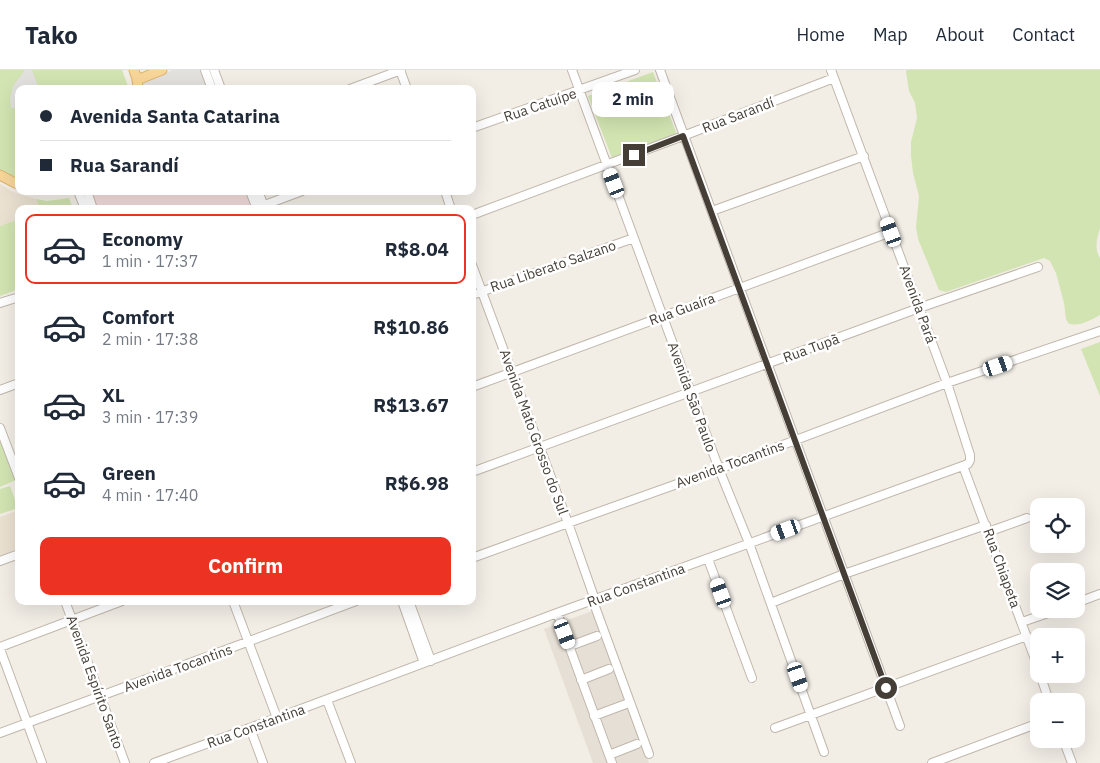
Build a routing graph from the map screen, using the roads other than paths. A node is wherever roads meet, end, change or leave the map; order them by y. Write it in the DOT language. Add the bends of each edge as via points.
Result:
graph roads {
  1 [pos="134,70"];
  2 [pos="162,70"];
  3 [pos="205,70"];
  4 [pos="214,70"];
  5 [pos="400,70"];
  6 [pos="572,70"];
  7 [pos="635,70"];
  8 [pos="660,70"];
  9 [pos="832,74"];
  10 [pos="138,84"];
  11 [pos="211,85"];
  12 [pos="220,85"];
  13 [pos="361,85"];
  14 [pos="406,85"];
  15 [pos="579,91"];
  16 [pos="476,127"];
  17 [pos="683,136"];
  18 [pos="864,156"];
  19 [pos="607,165"];
  20 [pos="0,176"];
  21 [pos="15,183"];
  22 [pos="292,195"];
  23 [pos="267,205"];
  24 [pos="712,211"];
  25 [pos="476,213"];
  26 [pos="891,232"];
  27 [pos="634,238"];
  28 [pos="1038,267"];
  29 [pos="476,275"];
  30 [pos="740,288"];
  31 [pos="482,291"];
  32 [pos="476,293"];
  33 [pos="15,297"];
  34 [pos="0,303"];
  35 [pos="919,308"];
  36 [pos="663,316"];
  37 [pos="1100,331"];
  38 [pos="767,364"];
  39 [pos="512,372"];
  40 [pos="947,383"];
  41 [pos="15,384"];
  42 [pos="476,386"];
  43 [pos="0,390"];
  44 [pos="690,392"];
  45 [pos="0,428"];
  46 [pos="795,440"];
  47 [pos="540,448"];
  48 [pos="15,466"];
  49 [pos="963,466"];
  50 [pos="719,469"];
  51 [pos="476,471"];
  52 [pos="824,517"];
  53 [pos="1027,518"];
  54 [pos="568,522"];
  55 [pos="987,529"];
  56 [pos="749,543"];
  57 [pos="15,555"];
  58 [pos="476,556"];
  59 [pos="708,559"];
  60 [pos="0,561"];
  61 [pos="844,574"];
  62 [pos="1100,594"];
  63 [pos="594,600"];
  64 [pos="1085,600"];
  65 [pos="771,602"];
  66 [pos="66,605"];
  67 [pos="110,605"];
  68 [pos="234,605"];
  69 [pos="345,605"];
  70 [pos="404,605"];
  71 [pos="410,605"];
  72 [pos="557,613"];
  73 [pos="1034,618"];
  74 [pos="71,619"];
  75 [pos="1022,622"];
  76 [pos="597,636"];
  77 [pos="1027,636"];
  78 [pos="248,642"];
  79 [pos="1030,645"];
  80 [pos="570,646"];
  81 [pos="0,648"];
  82 [pos="428,662"];
  83 [pos="609,669"];
  84 [pos="752,678"];
  85 [pos="581,680"];
  86 [pos="886,688"];
  87 [pos="101,696"];
  88 [pos="327,700"];
  89 [pos="626,704"];
  90 [pos="811,715"];
  91 [pos="594,716"];
  92 [pos="277,718"];
  93 [pos="28,723"];
  94 [pos="900,726"];
  95 [pos="1030,726"];
  96 [pos="250,728"];
  97 [pos="775,728"];
  98 [pos="0,733"];
  99 [pos="637,744"];
  100 [pos="1066,748"];
  101 [pos="824,752"];
  102 [pos="650,754"];
  103 [pos="611,759"];
  104 [pos="42,763"];
  105 [pos="125,763"];
  106 [pos="154,763"];
  107 [pos="262,763"];
  108 [pos="351,763"];
  109 [pos="932,763"];
  110 [pos="1072,763"];
  1 -- 10 [label="main road"];
  2 -- 10 [label="main road"];
  3 -- 11 [label="street"];
  4 -- 12 [label="street"];
  5 -- 13 [label="street"];
  5 -- 14 [label="street"];
  6 -- 15 [label="street, Avenida São Paulo"];
  7 -- 15 [label="street, Rua Catuípe"];
  8 -- 17 [label="street"];
  9 -- 17 [label="street, Rua Sarandí"];
  9 -- 18 [label="street, Avenida Pará"];
  15 -- 16 [label="street, Rua Catuípe"];
  15 -- 19 [label="street, Avenida São Paulo"];
  17 -- 19 [label="street, Rua Sarandí"];
  17 -- 24 [label="street"];
  18 -- 24 [label="street"];
  18 -- 26 [label="street, Avenida Pará"];
  19 -- 25 [label="street, Rua Sarandí"];
  19 -- 27 [label="street, Avenida São Paulo"];
  20 -- 21 [label="main road"];
  22 -- 23 [label="street"];
  24 -- 30 [label="street"];
  26 -- 30 [label="street, Rua Guaíra"];
  26 -- 35 [label="street, Avenida Pará"];
  27 -- 31 [label="street, Rua Liberato Salzano"];
  27 -- 36 [label="street, Avenida São Paulo"];
  28 -- 35 [label="street, Rua Tupã"];
  29 -- 31 [label="street, Avenida Mato Grosso do Sul"];
  30 -- 36 [label="street, Rua Guaíra"];
  30 -- 38 [label="street"];
  31 -- 32 [label="street, Rua Liberato Salzano"];
  31 -- 39 [label="street, Avenida Mato Grosso do Sul"];
  33 -- 34 [label="street"];
  35 -- 38 [label="street, Rua Tupã"];
  35 -- 40 [label="street, Avenida Pará"];
  36 -- 39 [label="street, Rua Guaíra"];
  36 -- 44 [label="street, Avenida São Paulo"];
  37 -- 40 [label="street, Avenida Tocantins"];
  38 -- 44 [label="street, Rua Tupã"];
  38 -- 46 [label="street"];
  39 -- 42 [label="street, Rua Guaíra"];
  39 -- 47 [label="street, Avenida Mato Grosso do Sul"];
  40 -- 46 [label="street, Avenida Tocantins"];
  40 -- 49 [label="street, Avenida Pará" via="970,455 969,462"];
  41 -- 43 [label="street"];
  44 -- 47 [label="street, Rua Tupã"];
  44 -- 50 [label="street, Avenida São Paulo"];
  45 -- 48 [label="street"];
  46 -- 50 [label="street, Avenida Tocantins"];
  46 -- 52 [label="street"];
  47 -- 51 [label="street, Rua Tupã"];
  47 -- 54 [label="street, Avenida Mato Grosso do Sul"];
  49 -- 52 [label="street, Rua Constantina"];
  49 -- 55 [label="street, Rua Chiapeta"];
  50 -- 54 [label="street, Avenida Tocantins"];
  50 -- 56 [label="street, Avenida São Paulo"];
  52 -- 56 [label="street, Rua Constantina"];
  52 -- 61 [label="street"];
  53 -- 55 [label="street"];
  54 -- 58 [label="street, Avenida Tocantins"];
  54 -- 63 [label="street, Avenida Mato Grosso do Sul"];
  55 -- 61 [label="street"];
  55 -- 75 [label="street, Rua Chiapeta"];
  56 -- 59 [label="street, Rua Constantina"];
  56 -- 65 [label="street, Avenida São Paulo"];
  57 -- 60 [label="street"];
  59 -- 63 [label="street, Rua Constantina"];
  59 -- 84 [label="street"];
  61 -- 65 [label="street"];
  61 -- 86 [label="street"];
  62 -- 64 [label="street"];
  63 -- 72 [label="street, Rua Constantina"];
  63 -- 102 [label="street, Avenida Mato Grosso do Sul"];
  65 -- 90 [label="street, Avenida São Paulo"];
  66 -- 74 [label="street, Avenida Espírito Santo"];
  67 -- 74 [label="street"];
  68 -- 78 [label="street"];
  69 -- 78 [label="street, Avenida Tocantins"];
  70 -- 82 [label="street"];
  71 -- 82 [label="street"];
  72 -- 80 [label="street"];
  72 -- 82 [label="street, Rua Constantina"];
  73 -- 75 [label="street"];
  74 -- 81 [label="street"];
  74 -- 87 [label="street, Avenida Espírito Santo"];
  75 -- 77 [label="street, Rua Chiapeta"];
  76 -- 80 [label="street"];
  77 -- 79 [label="street, Rua Chiapeta"];
  77 -- 86 [label="street"];
  78 -- 87 [label="street, Avenida Tocantins"];
  78 -- 92 [label="street"];
  80 -- 85 [label="street"];
  81 -- 93 [label="street"];
  82 -- 88 [label="street, Rua Constantina"];
  83 -- 85 [label="street"];
  85 -- 91 [label="street"];
  86 -- 90 [label="street"];
  86 -- 94 [label="street"];
  87 -- 93 [label="street, Avenida Tocantins"];
  87 -- 105 [label="street, Avenida Espírito Santo"];
  88 -- 92 [label="street, Rua Constantina"];
  88 -- 108 [label="street"];
  89 -- 91 [label="street"];
  90 -- 97 [label="street"];
  90 -- 101 [label="street, Avenida São Paulo"];
  91 -- 103 [label="street"];
  92 -- 96 [label="street, Rua Constantina"];
  93 -- 98 [label="street, Avenida Tocantins"];
  93 -- 104 [label="street"];
  95 -- 109 [label="street"];
  96 -- 106 [label="street, Rua Constantina"];
  96 -- 107 [label="street"];
  99 -- 103 [label="street"];
  100 -- 110 [label="street"];
}
